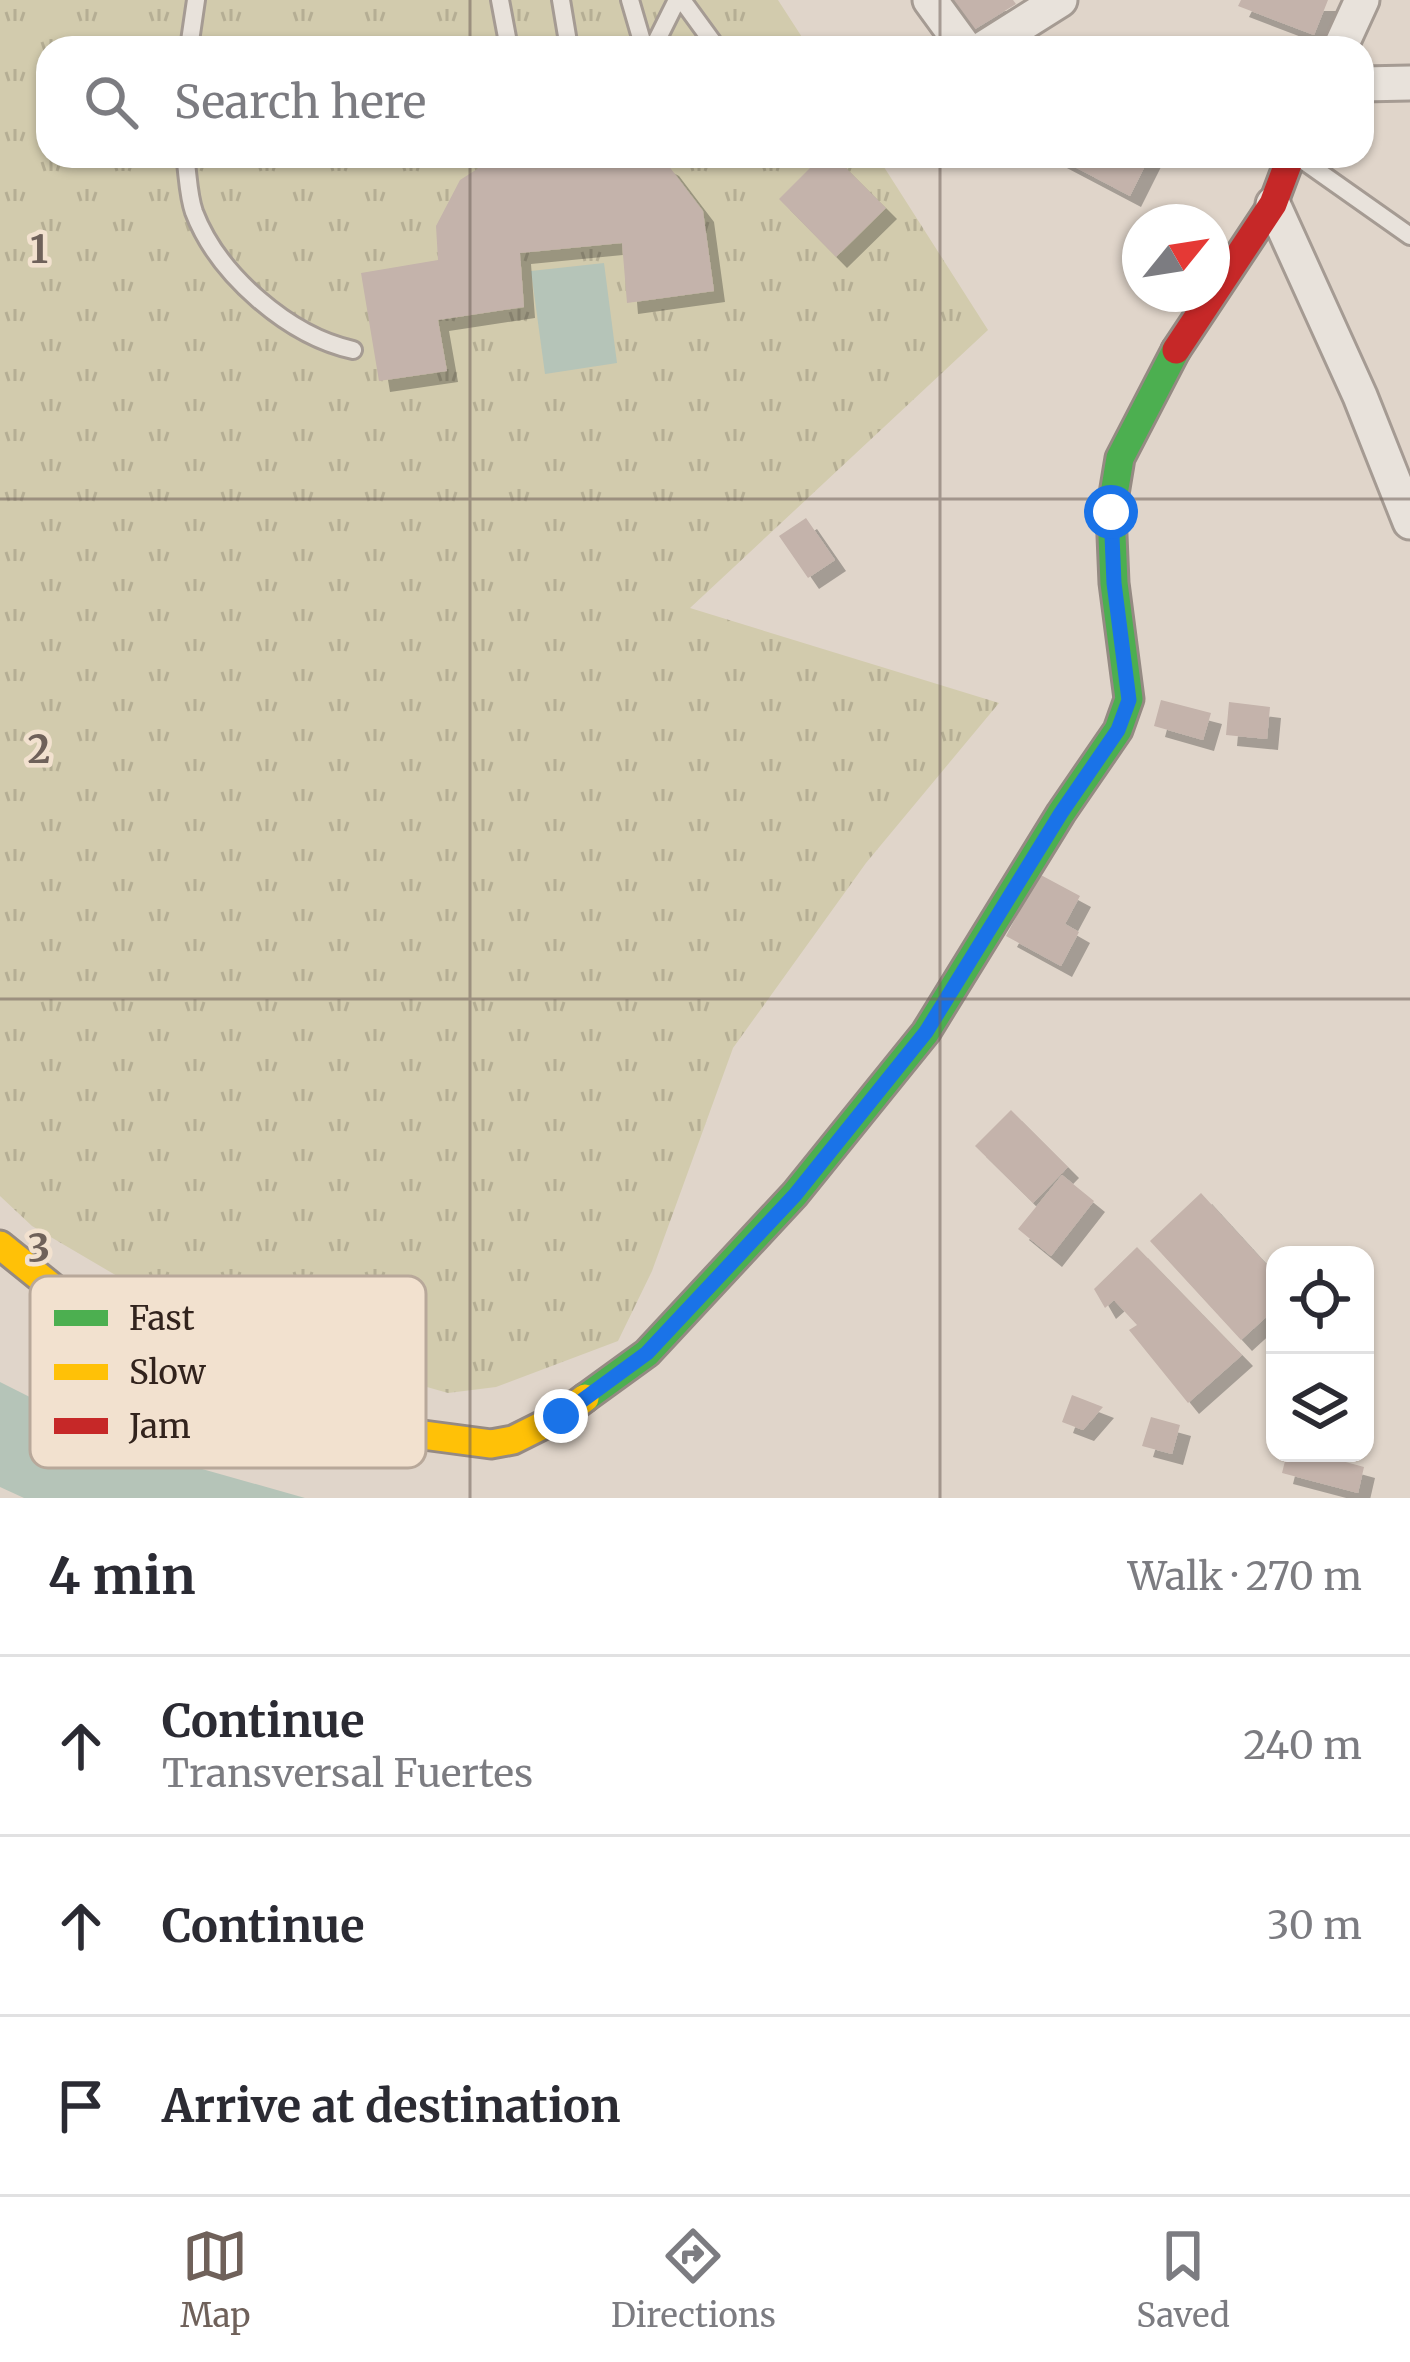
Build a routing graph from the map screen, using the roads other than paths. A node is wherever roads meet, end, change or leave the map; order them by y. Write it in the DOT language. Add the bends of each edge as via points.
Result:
graph roads {
  1 [pos="196,0"];
  2 [pos="500,0"];
  3 [pos="560,0"];
  4 [pos="631,0"];
  5 [pos="680,0"];
  6 [pos="930,0"];
  7 [pos="1060,0"];
  8 [pos="1362,0"];
  9 [pos="191,36"];
  10 [pos="507,36"];
  11 [pos="567,36"];
  12 [pos="641,36"];
  13 [pos="660,36"];
  14 [pos="708,36"];
  15 [pos="956,36"];
  16 [pos="1003,36"];
  17 [pos="1346,36"];
  18 [pos="1410,82"];
  19 [pos="1374,84"];
  20 [pos="187,168"];
  21 [pos="1289,168"];
  22 [pos="1311,168"];
  23 [pos="1274,204"];
  24 [pos="1410,236"];
  25 [pos="353,350"];
  26 [pos="1410,522"];
  27 [pos="0,1245"];
  28 [pos="38,1276"];
  29 [pos="426,1435"];
  1 -- 9 [label="lane"];
  2 -- 10 [label="lane"];
  3 -- 11 [label="lane"];
  4 -- 12 [label="lane"];
  5 -- 13 [label="lane"];
  5 -- 14 [label="lane"];
  6 -- 15 [label="street"];
  7 -- 16 [label="street"];
  8 -- 17 [label="street"];
  18 -- 19 [label="street"];
  20 -- 25 [label="lane" via="192,208 211,245 248,287 321,343"];
  21 -- 23 [label="street"];
  22 -- 24 [label="lane"];
  23 -- 26 [label="street"];
  23 -- 29 [label="street" via="1161,373 1120,458 1111,512 1129,700 1118,730 926,1032 795,1195 647,1353 561,1416 513,1440"];
  27 -- 28 [label="street"];
}
